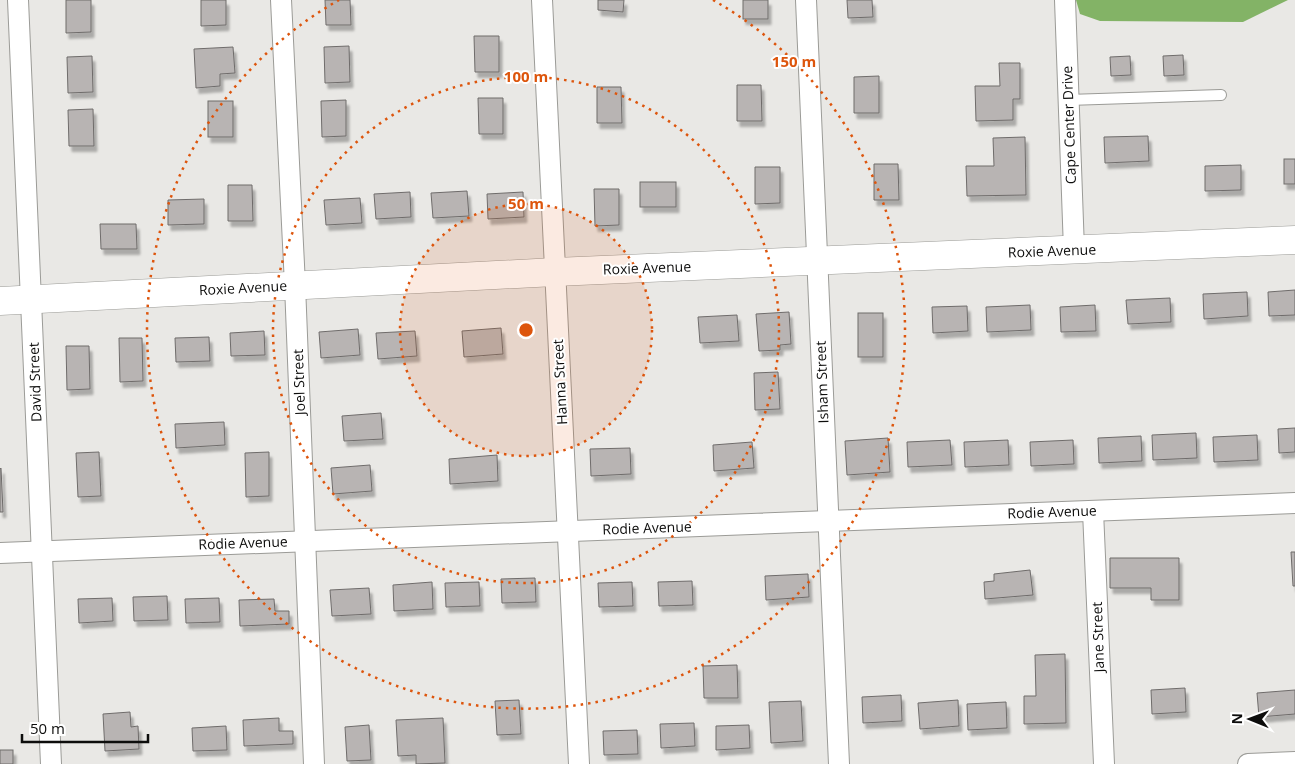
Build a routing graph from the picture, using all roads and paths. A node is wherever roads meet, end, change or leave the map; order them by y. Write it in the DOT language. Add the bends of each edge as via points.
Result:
graph roads {
  1 [pos="18,0"];
  2 [pos="281,0"];
  3 [pos="542,0"];
  4 [pos="806,0"];
  5 [pos="1065,0"];
  6 [pos="1221,95"];
  7 [pos="1068,100"];
  8 [pos="1295,240"];
  9 [pos="1074,250"];
  10 [pos="817,261"];
  11 [pos="555,272"];
  12 [pos="295,286"];
  13 [pos="33,300"];
  14 [pos="0,301"];
  15 [pos="1295,503"];
  16 [pos="1093,511"];
  17 [pos="828,521"];
  18 [pos="568,531"];
  19 [pos="305,541"];
  20 [pos="41,551"];
  21 [pos="0,553"];
  22 [pos="1295,762"];
  23 [pos="51,764"];
  24 [pos="314,764"];
  25 [pos="578,764"];
  26 [pos="839,764"];
  27 [pos="1104,764"];
  28 [pos="1248,764"];
  1 -- 13 [label="street, David Street"];
  2 -- 12 [label="street, Joel Street"];
  3 -- 11 [label="street, Hanna Street"];
  4 -- 10 [label="street, Isham Street"];
  5 -- 7 [label="street, Cape Center Drive"];
  6 -- 7 [label="lane"];
  7 -- 9 [label="street, Cape Center Drive"];
  8 -- 9 [label="street, Roxie Avenue"];
  9 -- 10 [label="street, Roxie Avenue"];
  10 -- 11 [label="street, Roxie Avenue"];
  10 -- 17 [label="street, Isham Street"];
  11 -- 12 [label="street, Roxie Avenue"];
  11 -- 18 [label="street, Hanna Street"];
  12 -- 13 [label="street, Roxie Avenue"];
  12 -- 19 [label="street, Joel Street"];
  13 -- 14 [label="street, Roxie Avenue"];
  13 -- 20 [label="street, David Street"];
  15 -- 16 [label="street, Rodie Avenue"];
  16 -- 17 [label="street, Rodie Avenue"];
  16 -- 27 [label="street, Jane Street"];
  17 -- 18 [label="street, Rodie Avenue"];
  17 -- 26 [label="street, Isham Street"];
  18 -- 19 [label="street, Rodie Avenue"];
  18 -- 25 [label="street, Hanna Street"];
  19 -- 20 [label="street, Rodie Avenue"];
  19 -- 24 [label="street, Joel Street"];
  20 -- 21 [label="street, Rodie Avenue"];
  20 -- 23 [label="street, David Street"];
  22 -- 28 [label="street"];
}
